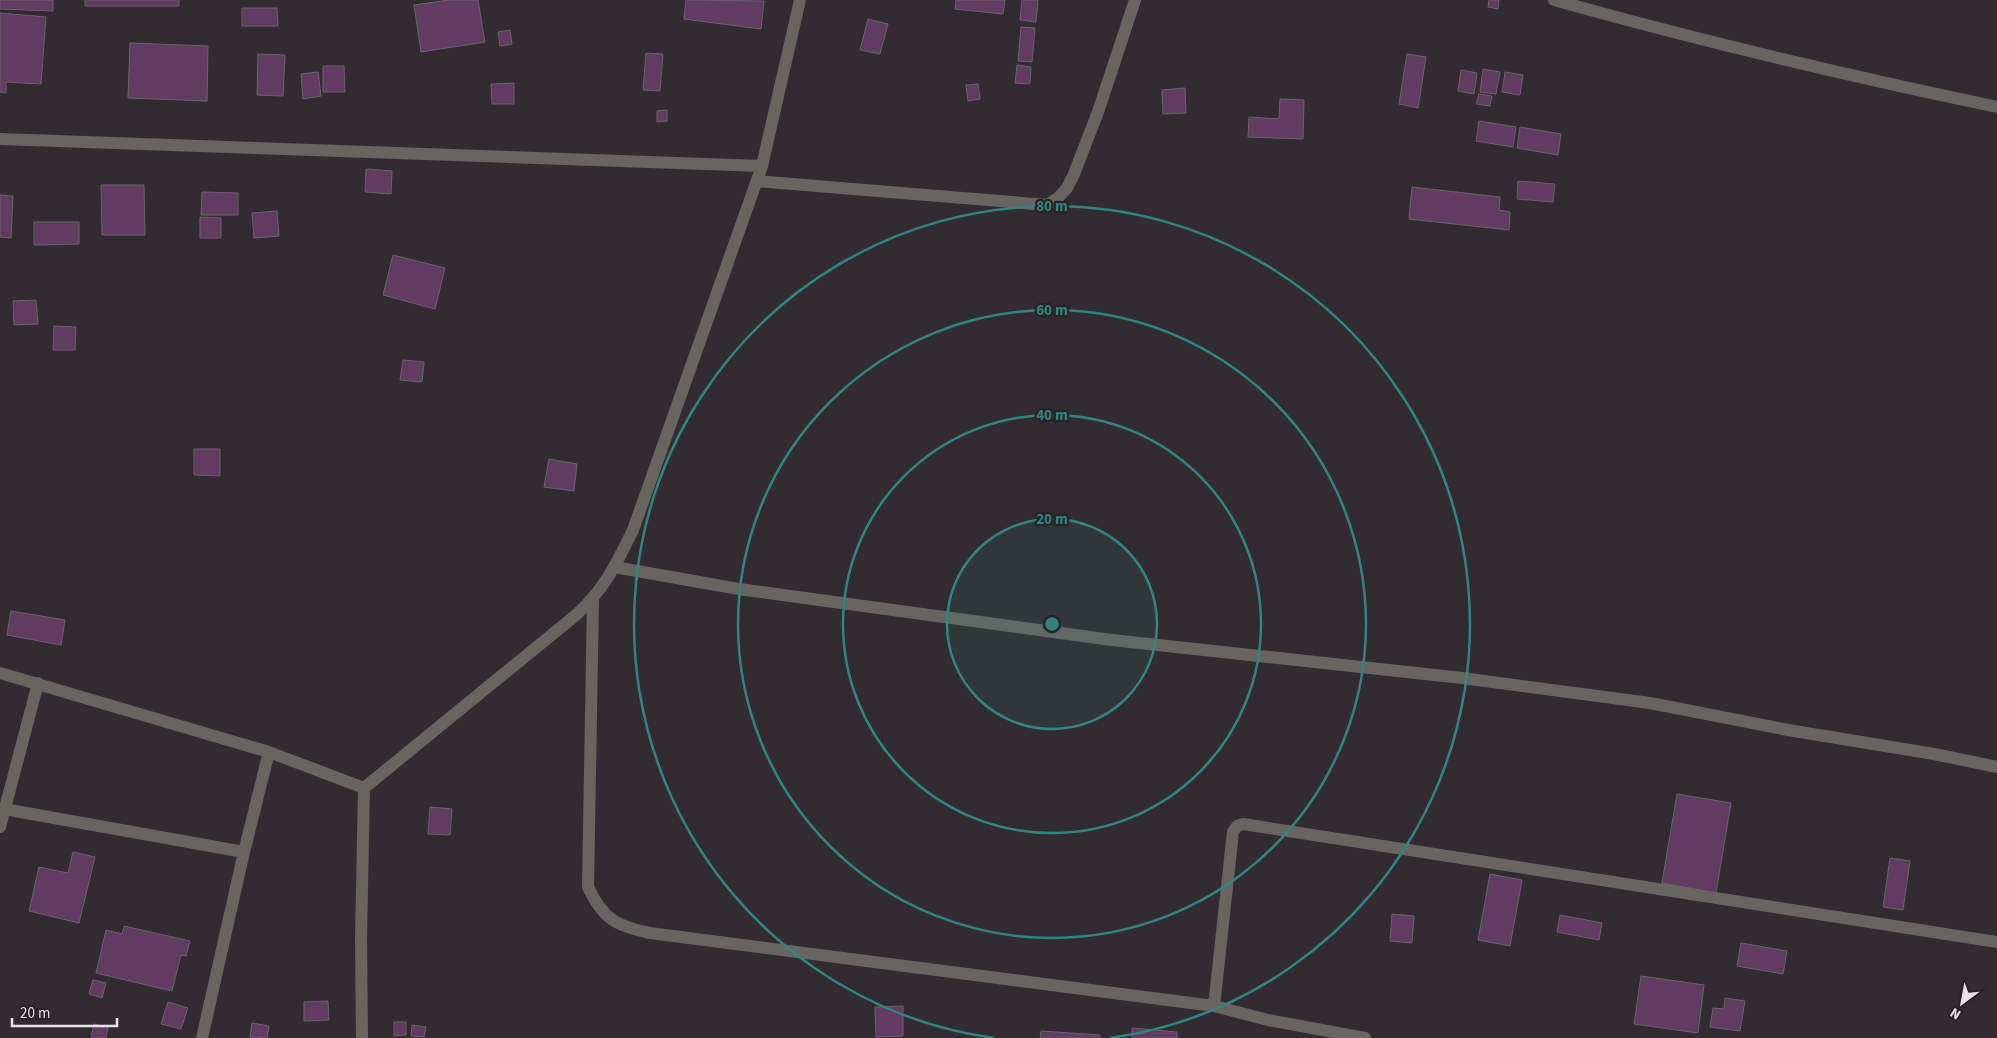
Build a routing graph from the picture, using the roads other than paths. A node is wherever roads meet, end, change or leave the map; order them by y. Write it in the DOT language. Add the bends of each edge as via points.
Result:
graph roads {
  1 [pos="800,0"];
  2 [pos="1135,0"];
  3 [pos="1554,0"];
  4 [pos="1997,107"];
  5 [pos="0,138"];
  6 [pos="762,166"];
  7 [pos="757,181"];
  8 [pos="614,567"];
  9 [pos="593,600"];
  10 [pos="0,673"];
  11 [pos="38,683"];
  12 [pos="269,752"];
  13 [pos="1997,766"];
  14 [pos="364,788"];
  15 [pos="4,809"];
  16 [pos="0,827"];
  17 [pos="244,852"];
  18 [pos="1997,942"];
  19 [pos="1214,1006"];
  20 [pos="202,1038"];
  21 [pos="362,1038"];
  22 [pos="1365,1038"];
  1 -- 6 [label="street"];
  2 -- 7 [label="street" via="1074,174 1067,188 1047,206"];
  3 -- 4 [label="street" via="1774,56"];
  5 -- 6 [label="street"];
  6 -- 7 [label="street"];
  7 -- 8 [label="street" via="632,530"];
  8 -- 9 [label="street"];
  8 -- 13 [label="street" via="739,589 1112,640 1462,678 1640,702"];
  9 -- 14 [label="street"];
  9 -- 19 [label="street" via="588,887 597,906 612,920 650,933"];
  10 -- 11 [label="street"];
  11 -- 12 [label="street"];
  11 -- 15 [label="street"];
  12 -- 14 [label="street"];
  12 -- 17 [label="street"];
  14 -- 21 [label="street"];
  15 -- 16 [label="street"];
  15 -- 17 [label="street"];
  17 -- 20 [label="street"];
  18 -- 19 [label="street" via="1244,824 1233,832"];
  19 -- 22 [label="street" via="1268,1020"];
}
